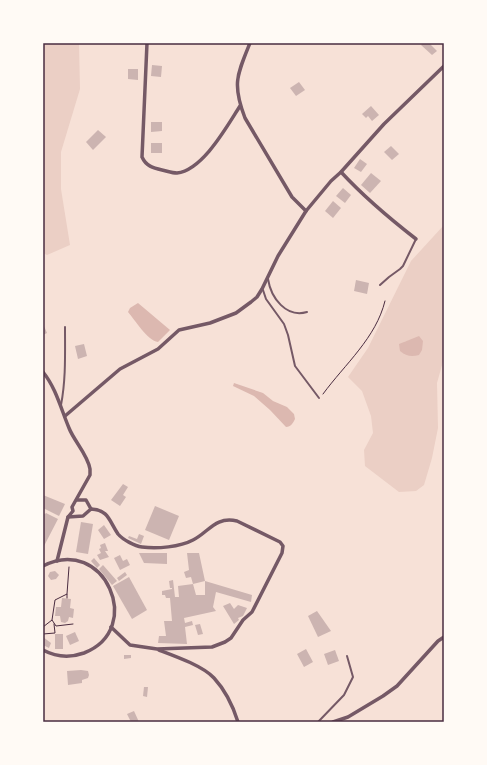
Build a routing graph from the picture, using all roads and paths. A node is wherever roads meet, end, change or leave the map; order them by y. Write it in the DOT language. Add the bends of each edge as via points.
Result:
graph roads {
  1 [pos="147,43"];
  2 [pos="250,43"];
  3 [pos="444,66"];
  4 [pos="240,106"];
  5 [pos="341,172"];
  6 [pos="306,212"];
  7 [pos="416,239"];
  8 [pos="267,276"];
  9 [pos="380,285"];
  10 [pos="262,289"];
  11 [pos="385,301"];
  12 [pos="308,312"];
  13 [pos="65,327"];
  14 [pos="43,372"];
  15 [pos="319,398"];
  16 [pos="61,406"];
  17 [pos="65,416"];
  18 [pos="77,500"];
  19 [pos="90,509"];
  20 [pos="73,511"];
  21 [pos="76,516"];
  22 [pos="68,517"];
  23 [pos="57,561"];
  24 [pos="43,566"];
  25 [pos="69,567"];
  26 [pos="67,594"];
  27 [pos="67,598"];
  28 [pos="52,620"];
  29 [pos="54,624"];
  30 [pos="73,624"];
  31 [pos="43,627"];
  32 [pos="111,628"];
  33 [pos="43,634"];
  34 [pos="444,637"];
  35 [pos="157,649"];
  36 [pos="43,650"];
  37 [pos="347,656"];
  38 [pos="238,722"];
  39 [pos="318,722"];
  40 [pos="333,722"];
  1 -- 4 [label="street" via="142,157 149,166 171,173 186,171 200,160 218,139"];
  2 -- 4 [label="street" via="238,74 237,96"];
  3 -- 5 [label="street" via="384,124"];
  4 -- 6 [label="street" via="292,197"];
  5 -- 6 [label="street"];
  5 -- 7 [label="street" via="384,215"];
  6 -- 8 [label="street"];
  7 -- 9 [label="lane" via="400,269"];
  8 -- 10 [label="street"];
  8 -- 12 [label="lane" via="271,290 280,304 293,313"];
  10 -- 15 [label="lane" via="284,324 295,366"];
  10 -- 17 [label="street" via="257,297 236,313 210,323 179,330 158,349 120,369"];
  11 -- 15 [label="path" via="376,327"];
  13 -- 16 [label="lane" via="66,361"];
  14 -- 16 [label="street"];
  16 -- 17 [label="street"];
  17 -- 18 [label="street" via="90,469 90,475"];
  18 -- 19 [label="street" via="86,500"];
  18 -- 20 [label="street"];
  19 -- 21 [label="street" via="83,516"];
  19 -- 35 [label="street" via="99,510 108,516 119,535 141,547 172,546 194,540 211,526 225,520 237,521 280,542 283,546 282,553 252,612 231,638 212,647"];
  20 -- 21 [label="street"];
  20 -- 22 [label="street"];
  21 -- 22 [label="street"];
  22 -- 23 [label="street"];
  23 -- 24 [label="street"];
  23 -- 32 [label="street" via="82,562 104,578 114,599 115,611"];
  25 -- 26 [label="path"];
  26 -- 27 [label="path"];
  26 -- 28 [label="path" via="55,600"];
  28 -- 29 [label="path"];
  28 -- 31 [label="path"];
  29 -- 30 [label="path"];
  29 -- 33 [label="path" via="55,633"];
  32 -- 35 [label="street" via="130,645"];
  32 -- 36 [label="street" via="100,643 81,654 63,656"];
  34 -- 40 [label="street" via="397,686 348,717"];
  35 -- 38 [label="street" via="214,677 232,706"];
  37 -- 39 [label="lane" via="353,678 344,695"];
}
